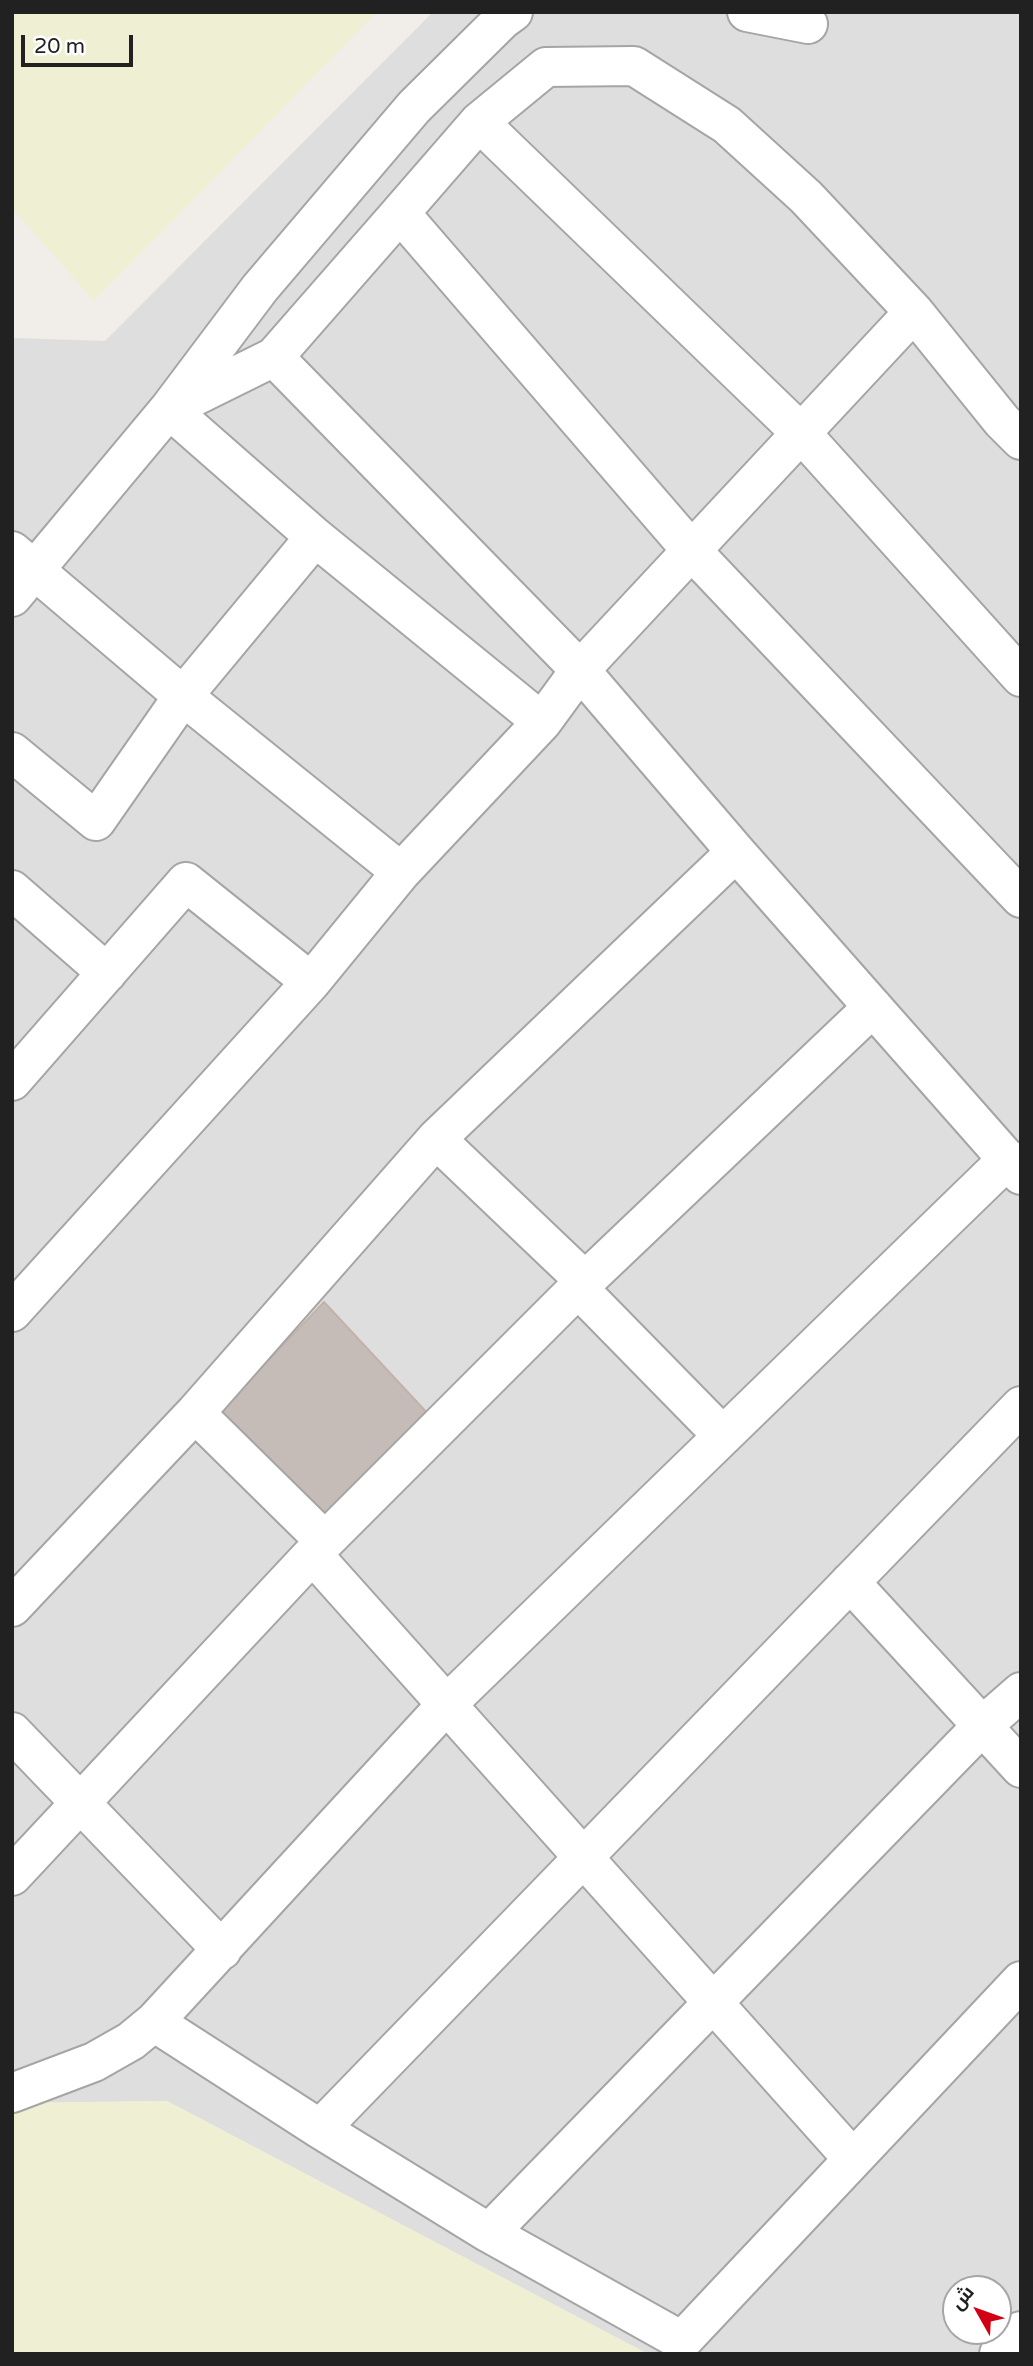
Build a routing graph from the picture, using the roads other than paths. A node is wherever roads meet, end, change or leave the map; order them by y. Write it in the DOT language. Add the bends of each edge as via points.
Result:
graph roads {
  1 [pos="513,12"];
  2 [pos="747,12"];
  3 [pos="808,24"];
  4 [pos="479,122"];
  5 [pos="400,213"];
  6 [pos="914,312"];
  7 [pos="274,357"];
  8 [pos="169,409"];
  9 [pos="802,434"];
  10 [pos="1021,440"];
  11 [pos="315,537"];
  12 [pos="692,551"];
  13 [pos="19,573"];
  14 [pos="580,670"];
  15 [pos="1021,677"];
  16 [pos="183,696"];
  17 [pos="542,722"];
  18 [pos="12,752"];
  19 [pos="736,852"];
  20 [pos="401,872"];
  21 [pos="12,890"];
  22 [pos="1021,898"];
  23 [pos="107,972"];
  24 [pos="311,982"];
  25 [pos="873,1007"];
  26 [pos="20,1058"];
  27 [pos="436,1139"];
  28 [pos="1014,1167"];
  29 [pos="581,1284"];
  30 [pos="12,1312"];
  31 [pos="1021,1406"];
  32 [pos="195,1413"];
  33 [pos="723,1436"];
  34 [pos="319,1548"];
  35 [pos="850,1583"];
  36 [pos="12,1606"];
  37 [pos="1021,1692"];
  38 [pos="446,1705"];
  39 [pos="982,1726"];
  40 [pos="12,1732"];
  41 [pos="1021,1768"];
  42 [pos="79,1803"];
  43 [pos="582,1858"];
  44 [pos="12,1876"];
  45 [pos="222,1950"];
  46 [pos="1021,1981"];
  47 [pos="713,2003"];
  48 [pos="154,2022"];
  49 [pos="12,2093"];
  50 [pos="320,2129"];
  51 [pos="853,2159"];
  52 [pos="489,2233"];
  53 [pos="1021,2330"];
  54 [pos="999,2354"];
  1 -- 8 [label="street" via="405,118 260,288"];
  2 -- 3 [label="street"];
  4 -- 5 [label="street"];
  4 -- 6 [label="street" via="546,66 634,66 727,125 806,197"];
  4 -- 9 [label="street"];
  5 -- 7 [label="street"];
  5 -- 12 [label="street"];
  6 -- 9 [label="street"];
  6 -- 10 [label="street"];
  7 -- 8 [label="street"];
  7 -- 14 [label="street"];
  8 -- 11 [label="street"];
  8 -- 13 [label="street"];
  9 -- 12 [label="street"];
  9 -- 15 [label="street"];
  11 -- 16 [label="street"];
  11 -- 17 [label="street"];
  12 -- 14 [label="street"];
  12 -- 22 [label="street"];
  13 -- 16 [label="street"];
  14 -- 17 [label="street"];
  14 -- 19 [label="street"];
  16 -- 18 [label="street" via="96,821"];
  16 -- 20 [label="street"];
  17 -- 20 [label="street"];
  19 -- 25 [label="street"];
  19 -- 27 [label="street"];
  20 -- 24 [label="street"];
  21 -- 23 [label="street"];
  23 -- 24 [label="street" via="186,882"];
  23 -- 26 [label="street"];
  24 -- 30 [label="street"];
  25 -- 28 [label="street"];
  25 -- 29 [label="street"];
  27 -- 29 [label="street"];
  27 -- 32 [label="street"];
  28 -- 33 [label="street"];
  29 -- 33 [label="street"];
  29 -- 34 [label="street"];
  31 -- 35 [label="street"];
  32 -- 34 [label="street"];
  32 -- 36 [label="street"];
  33 -- 38 [label="street"];
  34 -- 38 [label="street"];
  34 -- 42 [label="street"];
  35 -- 39 [label="street"];
  35 -- 43 [label="street"];
  37 -- 39 [label="street"];
  38 -- 43 [label="street"];
  38 -- 45 [label="street"];
  39 -- 41 [label="street"];
  39 -- 47 [label="street"];
  40 -- 42 [label="street"];
  42 -- 44 [label="street"];
  42 -- 45 [label="street"];
  43 -- 47 [label="street"];
  43 -- 50 [label="street"];
  45 -- 48 [label="street"];
  46 -- 51 [label="street"];
  47 -- 51 [label="street"];
  47 -- 52 [label="street"];
  48 -- 49 [label="street" via="93,2062"];
  48 -- 50 [label="street"];
  50 -- 52 [label="street"];
  51 -- 52 [label="street" via="682,2341"];
  53 -- 54 [label="street"];
}
